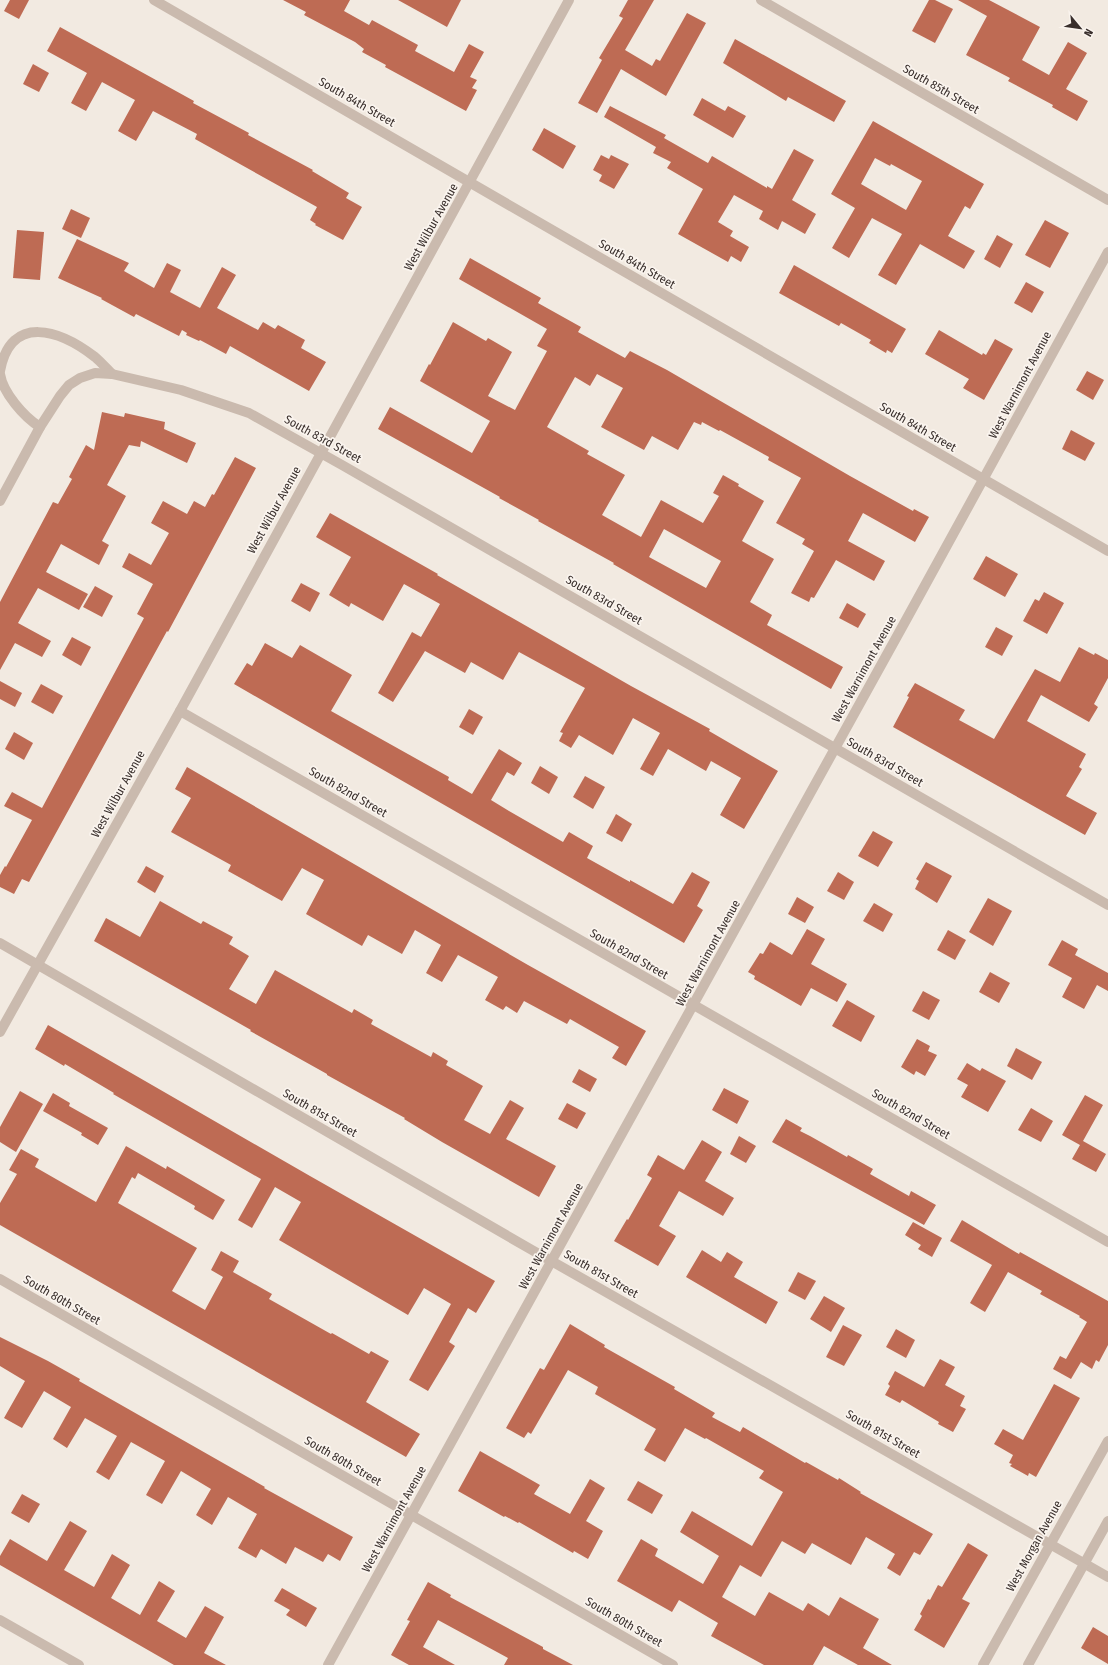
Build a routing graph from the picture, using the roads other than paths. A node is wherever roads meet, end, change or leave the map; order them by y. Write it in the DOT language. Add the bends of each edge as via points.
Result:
graph roads {
  1 [pos="154,0"];
  2 [pos="569,0"];
  3 [pos="761,0"];
  4 [pos="470,182"];
  5 [pos="1108,200"];
  6 [pos="1108,252"];
  7 [pos="0,372"];
  8 [pos="112,374"];
  9 [pos="40,427"];
  10 [pos="320,452"];
  11 [pos="983,480"];
  12 [pos="0,501"];
  13 [pos="1108,551"];
  14 [pos="180,711"];
  15 [pos="835,749"];
  16 [pos="1108,905"];
  17 [pos="0,943"];
  18 [pos="37,965"];
  19 [pos="694,1006"];
  20 [pos="0,1032"];
  21 [pos="1108,1242"];
  22 [pos="551,1261"];
  23 [pos="0,1279"];
  24 [pos="1108,1441"];
  25 [pos="411,1515"];
  26 [pos="1108,1521"];
  27 [pos="1050,1544"];
  28 [pos="1085,1564"];
  29 [pos="1108,1577"];
  30 [pos="0,1620"];
  31 [pos="79,1665"];
  32 [pos="328,1665"];
  33 [pos="673,1665"];
  34 [pos="983,1665"];
  35 [pos="1028,1665"];
  1 -- 4 [label="street, South 84th Street"];
  2 -- 4 [label="street, West Wilbur Avenue"];
  3 -- 5 [label="street, South 85th Street"];
  4 -- 10 [label="street, West Wilbur Avenue"];
  4 -- 11 [label="street, South 84th Street"];
  6 -- 11 [label="street, West Warnimont Avenue"];
  7 -- 8 [label="street" via="6,349 15,339 28,332 49,333 66,339 96,358"];
  7 -- 9 [label="street" via="2,383 22,412"];
  8 -- 9 [label="street, South 83rd Street" via="95,373 69,385"];
  8 -- 10 [label="street, South 83rd Street" via="181,390 249,413"];
  9 -- 12 [label="street"];
  10 -- 14 [label="street, West Wilbur Avenue"];
  10 -- 15 [label="street, South 83rd Street"];
  11 -- 13 [label="street, South 84th Street"];
  11 -- 15 [label="street, West Warnimont Avenue"];
  14 -- 18 [label="street, West Wilbur Avenue"];
  14 -- 19 [label="street, South 82nd Street"];
  15 -- 16 [label="street, South 83rd Street"];
  15 -- 19 [label="street, West Warnimont Avenue"];
  17 -- 18 [label="street, South 81st Street"];
  18 -- 20 [label="street, West Wilbur Avenue"];
  18 -- 22 [label="street, South 81st Street"];
  19 -- 21 [label="street, South 82nd Street"];
  19 -- 22 [label="street, West Warnimont Avenue"];
  22 -- 25 [label="street, West Warnimont Avenue"];
  22 -- 27 [label="street, South 81st Street"];
  23 -- 25 [label="street, South 80th Street"];
  24 -- 27 [label="street, West Morgan Avenue"];
  25 -- 32 [label="street, West Warnimont Avenue"];
  25 -- 33 [label="street, South 80th Street"];
  26 -- 28 [label="street"];
  27 -- 28 [label="street, South 81st Street"];
  27 -- 34 [label="street, West Morgan Avenue"];
  28 -- 29 [label="street, South 81st Street"];
  28 -- 35 [label="street"];
  30 -- 31 [label="street"];
}
